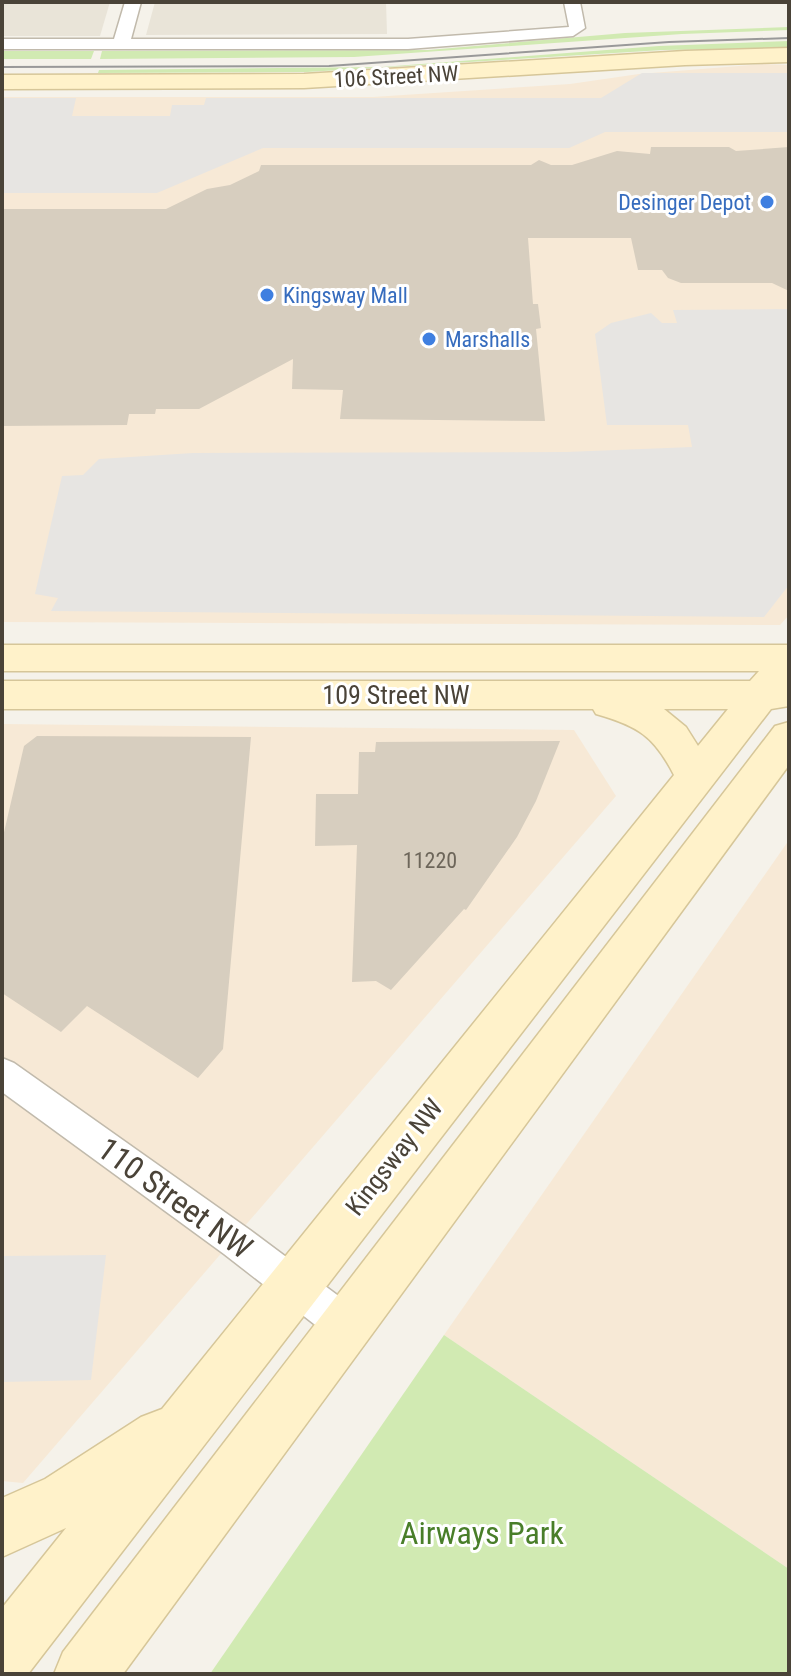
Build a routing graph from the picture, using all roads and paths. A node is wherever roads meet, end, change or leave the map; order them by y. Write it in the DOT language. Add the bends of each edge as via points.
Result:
graph roads {
  1 [pos="133,2"];
  2 [pos="572,2"];
  3 [pos="2,44"];
  4 [pos="121,44"];
  5 [pos="789,55"];
  6 [pos="2,82"];
  7 [pos="789,659"];
  8 [pos="4,670"];
  9 [pos="775,695"];
  10 [pos="574,696"];
  11 [pos="789,736"];
  12 [pos="696,778"];
  13 [pos="2,1073"];
  14 [pos="294,1284"];
  15 [pos="346,1325"];
  16 [pos="192,1416"];
  17 [pos="2,1528"];
  18 [pos="2,1657"];
  19 [pos="85,1674"];
  1 -- 4 [label="street"];
  2 -- 4 [label="street, 106 Street NW" via="577,28 565,33 408,44"];
  3 -- 4 [label="street, 106 Street NW"];
  5 -- 6 [label="main road, 106 Street NW" via="304,81"];
  7 -- 8 [label="main road, 109 Street NW"];
  7 -- 9 [label="main road, Kingsway NW"];
  8 -- 10 [label="main road, 109 Street NW"];
  9 -- 10 [label="main road, 109 Street NW"];
  9 -- 12 [label="main road, Kingsway NW"];
  10 -- 12 [label="main road" via="656,719 671,731"];
  11 -- 15 [label="main road"];
  12 -- 14 [label="main road, Kingsway NW"];
  13 -- 14 [label="street, 110 Street NW"];
  14 -- 15 [label="street, 110 Street NW"];
  14 -- 16 [label="main road, Kingsway NW"];
  15 -- 19 [label="main road"];
  16 -- 17 [label="main road" via="65,1499"];
  16 -- 18 [label="main road, Kingsway NW"];
}
